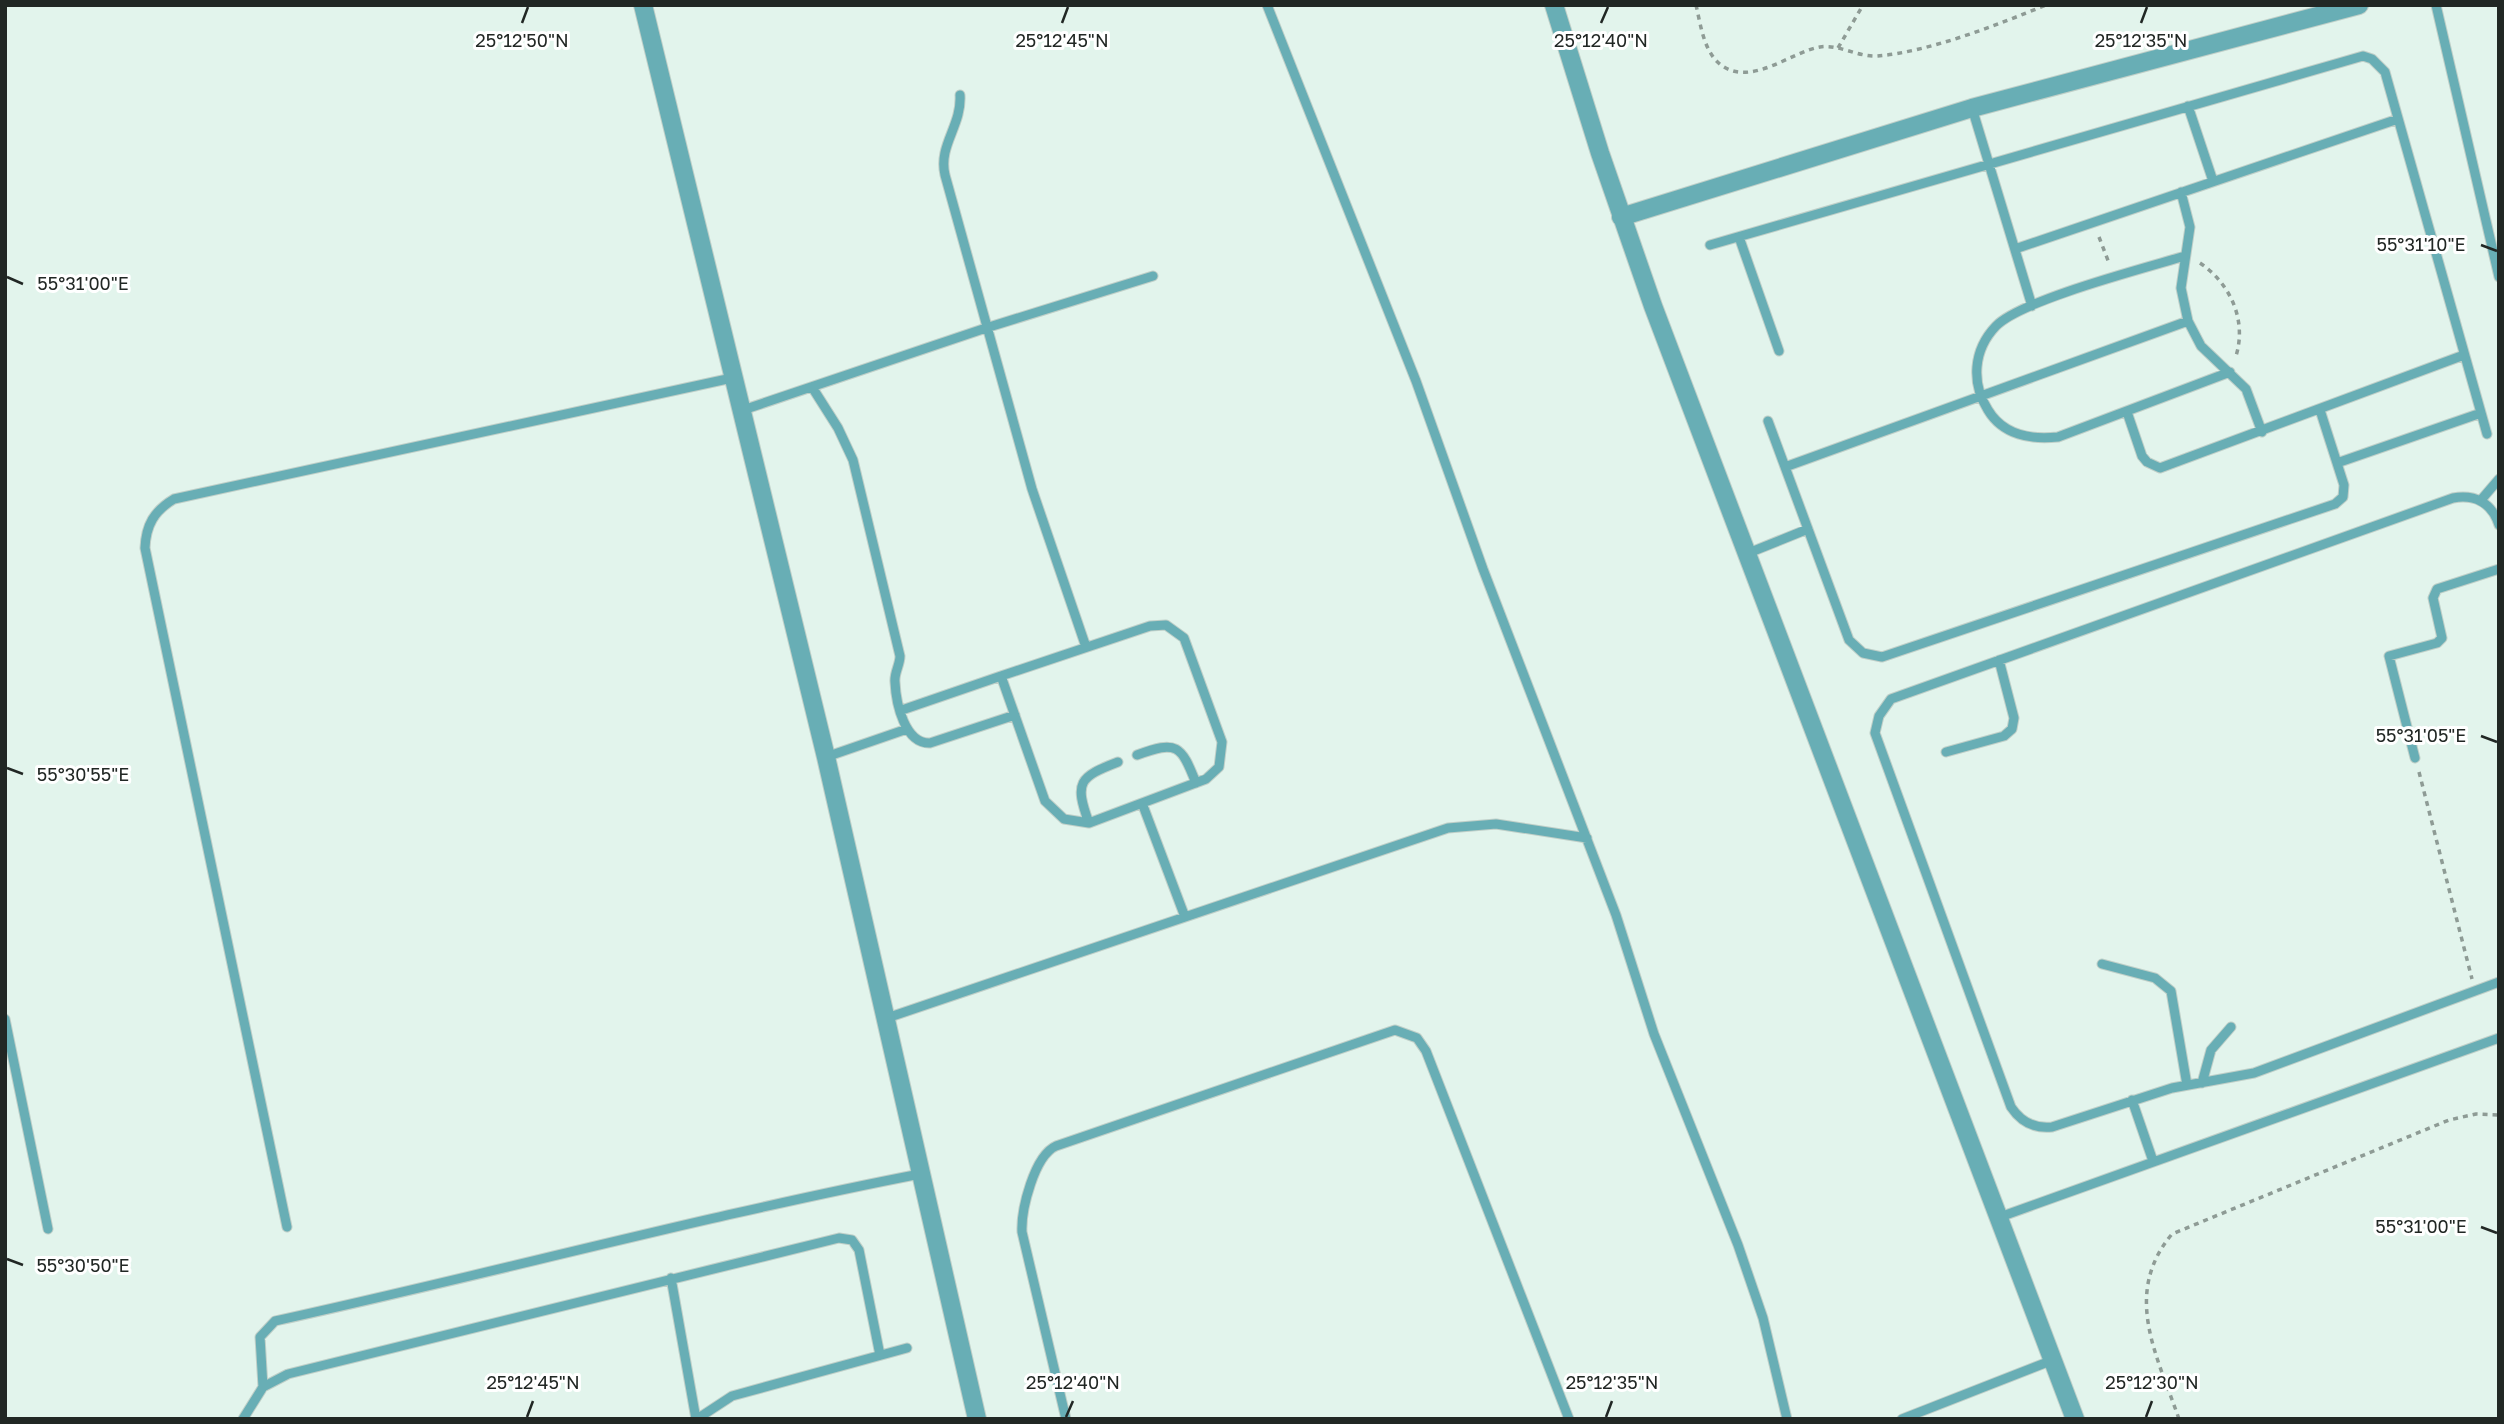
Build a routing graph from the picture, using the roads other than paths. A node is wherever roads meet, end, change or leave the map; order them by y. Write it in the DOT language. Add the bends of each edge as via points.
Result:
graph roads {
  1 [pos="643,5"];
  2 [pos="1267,5"];
  3 [pos="1554,5"];
  4 [pos="2359,5"];
  5 [pos="2436,5"];
  6 [pos="960,96"];
  7 [pos="2188,106"];
  8 [pos="1972,108"];
  9 [pos="2398,119"];
  10 [pos="1989,165"];
  11 [pos="2213,181"];
  12 [pos="2181,192"];
  13 [pos="1621,217"];
  14 [pos="1738,237"];
  15 [pos="1710,245"];
  16 [pos="2015,249"];
  17 [pos="2185,256"];
  18 [pos="1153,276"];
  19 [pos="2499,277"];
  20 [pos="2032,306"];
  21 [pos="2188,321"];
  22 [pos="986,328"];
  23 [pos="1779,351"];
  24 [pos="2464,355"];
  25 [pos="2230,372"];
  26 [pos="732,378"];
  27 [pos="812,387"];
  28 [pos="1980,397"];
  29 [pos="2319,410"];
  30 [pos="740,411"];
  31 [pos="2127,412"];
  32 [pos="2481,413"];
  33 [pos="1768,421"];
  34 [pos="2262,432"];
  35 [pos="2487,434"];
  36 [pos="2337,463"];
  37 [pos="1785,467"];
  38 [pos="2499,479"];
  39 [pos="2481,500"];
  40 [pos="2499,525"];
  41 [pos="1808,529"];
  42 [pos="1746,554"];
  43 [pos="2499,569"];
  44 [pos="1086,647"];
  45 [pos="1999,660"];
  46 [pos="1001,676"];
  47 [pos="902,710"];
  48 [pos="1015,715"];
  49 [pos="907,729"];
  50 [pos="1946,752"];
  51 [pos="1137,755"];
  52 [pos="826,757"];
  53 [pos="2415,758"];
  54 [pos="1118,762"];
  55 [pos="1196,783"];
  56 [pos="1142,803"];
  57 [pos="1089,823"];
  58 [pos="1587,838"];
  59 [pos="1185,917"];
  60 [pos="2102,964"];
  61 [pos="2499,982"];
  62 [pos="5,1019"];
  63 [pos="884,1019"];
  64 [pos="2231,1027"];
  65 [pos="2499,1038"];
  66 [pos="2202,1083"];
  67 [pos="2187,1085"];
  68 [pos="2132,1100"];
  69 [pos="2153,1161"];
  70 [pos="920,1174"];
  71 [pos="2000,1216"];
  72 [pos="287,1227"];
  73 [pos="48,1229"];
  74 [pos="671,1278"];
  75 [pos="907,1348"];
  76 [pos="880,1355"];
  77 [pos="2053,1360"];
  78 [pos="263,1387"];
  79 [pos="243,1419"];
  80 [pos="697,1419"];
  81 [pos="977,1419"];
  82 [pos="1066,1419"];
  83 [pos="1569,1419"];
  84 [pos="1787,1419"];
  85 [pos="1902,1419"];
  86 [pos="2075,1419"];
  1 -- 26 [label="street"];
  2 -- 58 [label="lane" via="1393,321"];
  3 -- 13 [label="street"];
  4 -- 8 [label="street"];
  5 -- 19 [label="lane"];
  6 -- 22 [label="lane" via="960,115 945,145 943,166"];
  7 -- 9 [label="lane" via="2363,56 2385,72"];
  7 -- 10 [label="lane"];
  7 -- 11 [label="lane"];
  8 -- 10 [label="lane"];
  8 -- 13 [label="street"];
  9 -- 11 [label="lane"];
  9 -- 24 [label="lane"];
  10 -- 14 [label="lane"];
  10 -- 16 [label="lane"];
  11 -- 12 [label="lane"];
  12 -- 16 [label="lane"];
  12 -- 17 [label="lane" via="2190,228"];
  13 -- 42 [label="street"];
  14 -- 15 [label="lane"];
  14 -- 23 [label="lane"];
  16 -- 20 [label="lane"];
  17 -- 20 [label="lane"];
  17 -- 21 [label="lane" via="2181,288"];
  18 -- 22 [label="lane"];
  20 -- 28 [label="lane" via="1997,325 1985,340 1976,378"];
  21 -- 25 [label="lane" via="2202,346"];
  21 -- 28 [label="lane"];
  22 -- 27 [label="lane"];
  22 -- 44 [label="lane" via="1032,489"];
  24 -- 29 [label="lane"];
  24 -- 32 [label="lane"];
  25 -- 31 [label="lane"];
  25 -- 34 [label="lane" via="2246,389"];
  26 -- 30 [label="street"];
  26 -- 72 [label="lane" via="174,499 149,524 145,548"];
  27 -- 30 [label="lane"];
  27 -- 47 [label="lane" via="846,443 859,477 900,656 895,680"];
  28 -- 31 [label="lane" via="2003,426 2039,439 2084,429"];
  28 -- 37 [label="lane"];
  29 -- 34 [label="lane"];
  29 -- 36 [label="lane"];
  30 -- 52 [label="street"];
  31 -- 34 [label="lane" via="2143,456 2160,468"];
  32 -- 35 [label="lane"];
  32 -- 36 [label="lane"];
  33 -- 37 [label="lane"];
  36 -- 41 [label="lane" via="2345,491 2335,504 1882,657 1863,653 1849,640"];
  37 -- 41 [label="lane"];
  38 -- 39 [label="lane"];
  39 -- 40 [label="lane"];
  39 -- 45 [label="lane" via="2453,498"];
  41 -- 42 [label="lane"];
  42 -- 71 [label="street"];
  43 -- 53 [label="lane" via="2437,589 2433,598 2442,639 2389,656"];
  44 -- 46 [label="lane"];
  44 -- 55 [label="lane" via="1158,625 1173,628 1184,638 1223,750 1213,774"];
  45 -- 50 [label="lane" via="2014,718 2012,729 2004,736"];
  45 -- 68 [label="lane" via="1891,699 1879,716 1876,741 2015,1112 2031,1125 2045,1127"];
  46 -- 47 [label="lane"];
  46 -- 48 [label="lane"];
  47 -- 49 [label="lane"];
  48 -- 49 [label="lane" via="930,743 914,739"];
  48 -- 57 [label="lane" via="1050,808 1072,822"];
  49 -- 52 [label="lane"];
  51 -- 55 [label="lane" via="1161,746 1174,747 1185,755"];
  52 -- 63 [label="street"];
  54 -- 57 [label="lane" via="1092,772 1081,784 1080,799"];
  55 -- 56 [label="lane"];
  56 -- 57 [label="lane"];
  56 -- 59 [label="lane"];
  58 -- 59 [label="lane" via="1507,824 1448,828"];
  58 -- 84 [label="lane" via="1654,1034 1752,1281"];
  59 -- 63 [label="lane"];
  60 -- 67 [label="lane" via="2155,978 2171,991"];
  61 -- 66 [label="lane" via="2254,1073"];
  62 -- 73 [label="lane"];
  63 -- 70 [label="street"];
  64 -- 66 [label="lane" via="2211,1049"];
  65 -- 69 [label="lane"];
  66 -- 67 [label="lane"];
  67 -- 68 [label="lane"];
  68 -- 69 [label="lane"];
  69 -- 71 [label="lane"];
  70 -- 78 [label="lane" via="275,1321 260,1337"];
  70 -- 81 [label="street"];
  71 -- 77 [label="street"];
  74 -- 76 [label="lane" via="839,1238 852,1240 859,1250"];
  74 -- 78 [label="lane" via="288,1374"];
  74 -- 80 [label="lane"];
  75 -- 76 [label="lane"];
  76 -- 80 [label="lane" via="732,1396"];
  77 -- 85 [label="lane"];
  77 -- 86 [label="street"];
  78 -- 79 [label="lane"];
  82 -- 83 [label="lane" via="1022,1232 1023,1207 1044,1153 1395,1030 1417,1038 1426,1051"];
}
